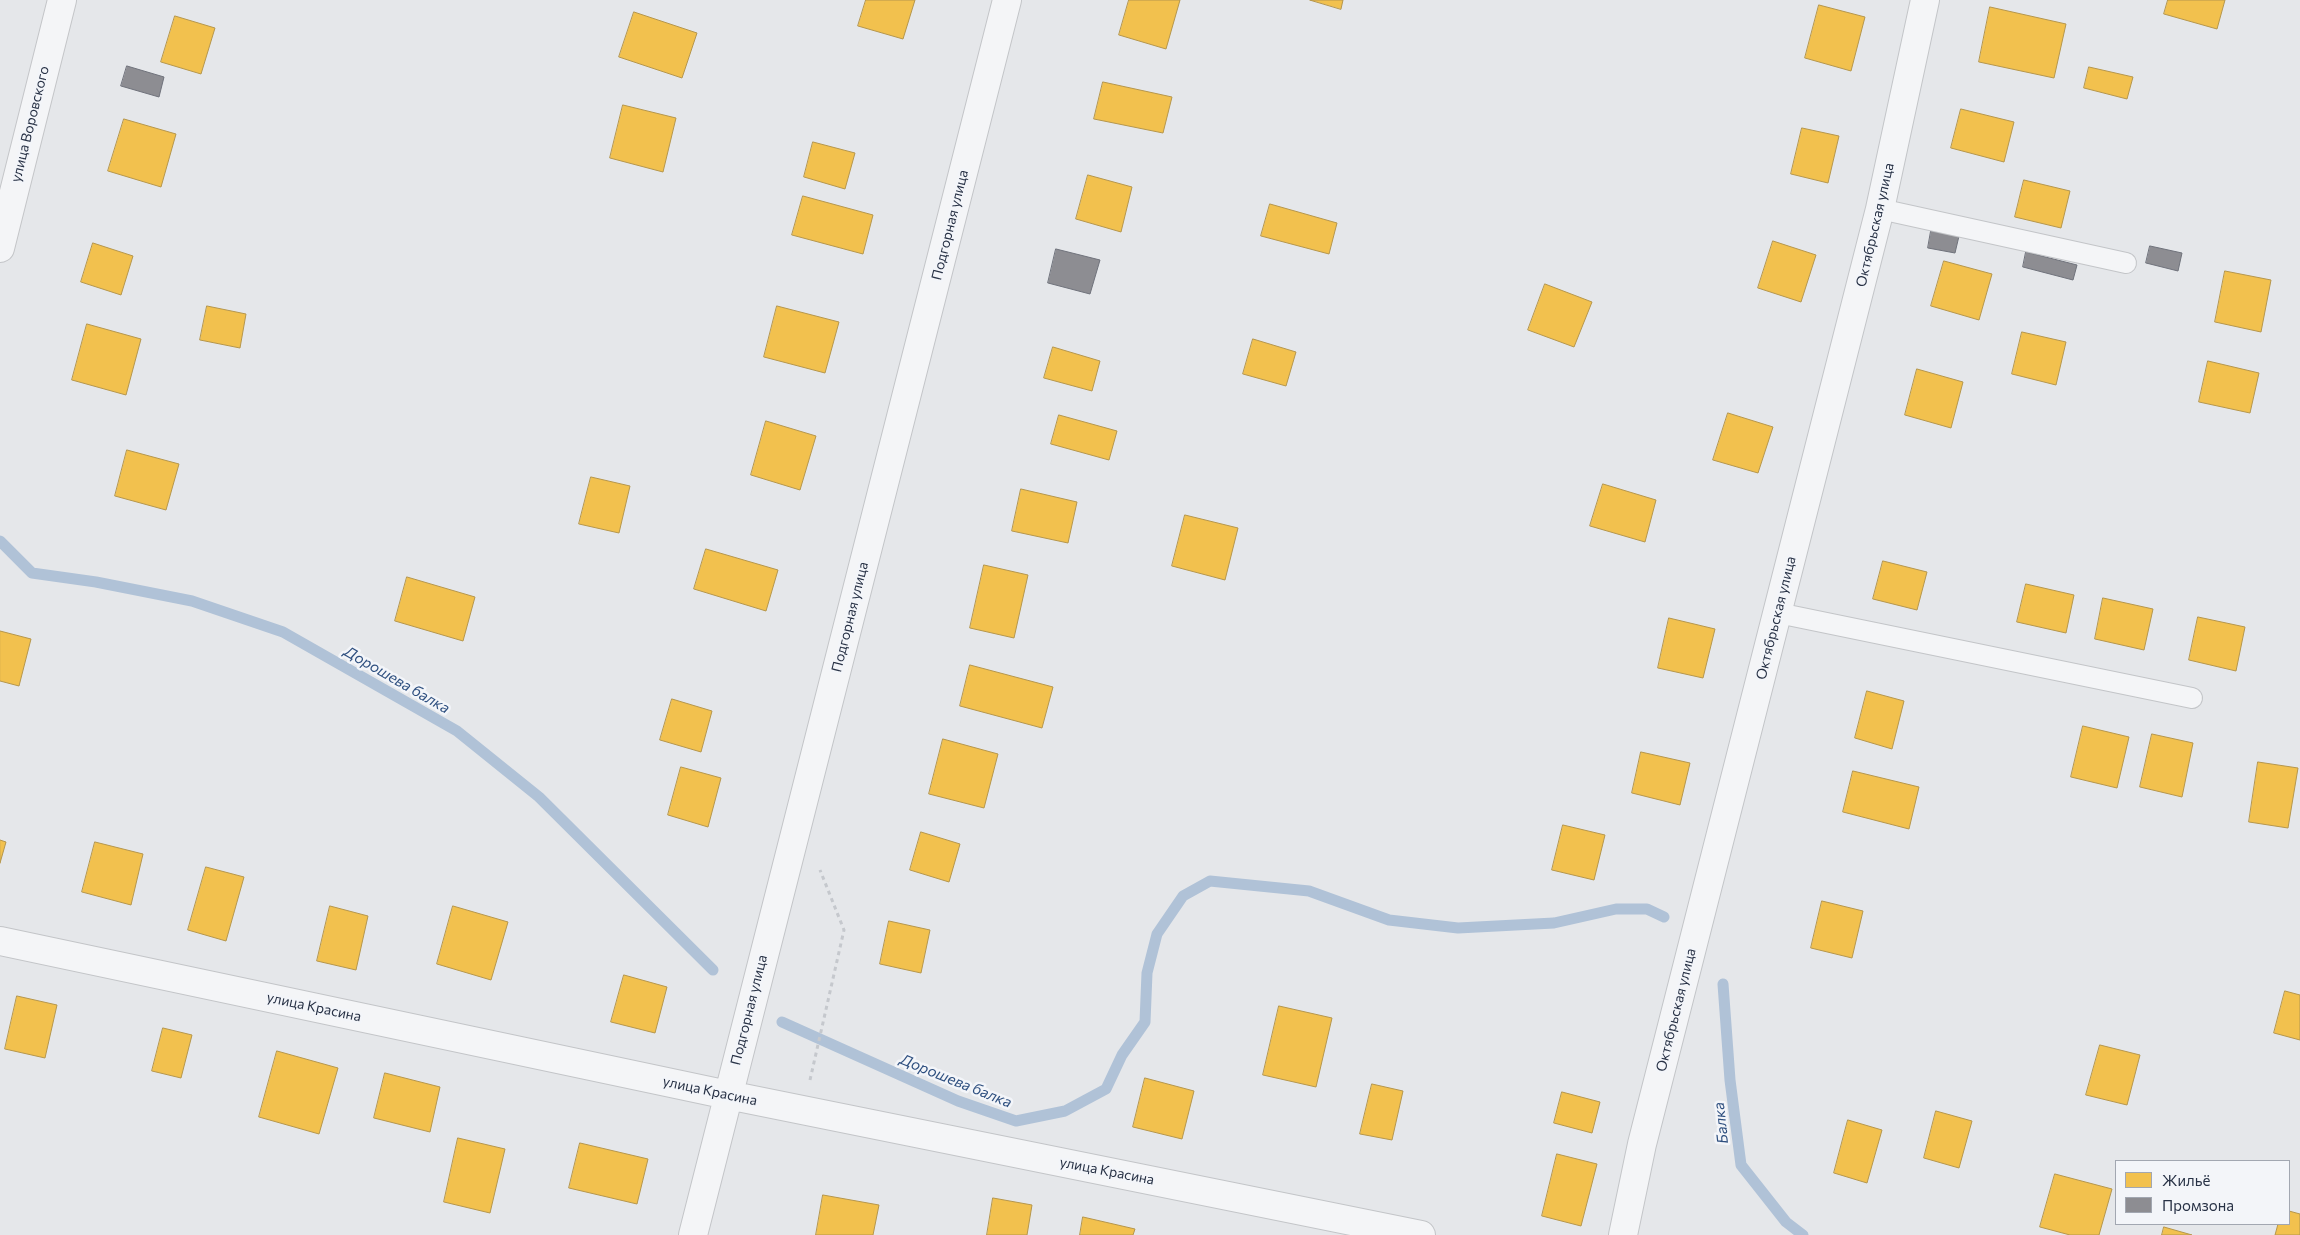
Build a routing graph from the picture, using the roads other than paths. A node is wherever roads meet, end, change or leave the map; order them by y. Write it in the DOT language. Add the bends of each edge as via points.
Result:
graph roads {
  1 [pos="62,0"];
  2 [pos="1007,0"];
  3 [pos="1925,0"];
  4 [pos="1880,209"];
  5 [pos="0,248"];
  6 [pos="2126,263"];
  7 [pos="1778,613"];
  8 [pos="2192,698"];
  9 [pos="0,941"];
  10 [pos="728,1095"];
  11 [pos="693,1235"];
  12 [pos="1421,1235"];
  13 [pos="1623,1235"];
  1 -- 5 [label="street, улица Воровского"];
  2 -- 10 [label="street, Подгорная улица"];
  3 -- 4 [label="street, Октябрьская улица"];
  4 -- 6 [label="lane"];
  4 -- 7 [label="street, Октябрьская улица"];
  7 -- 8 [label="lane"];
  7 -- 13 [label="street, Октябрьская улица" via="1642,1144"];
  9 -- 10 [label="street, улица Красина"];
  10 -- 11 [label="street, Подгорная улица"];
  10 -- 12 [label="street, улица Красина"];
}
